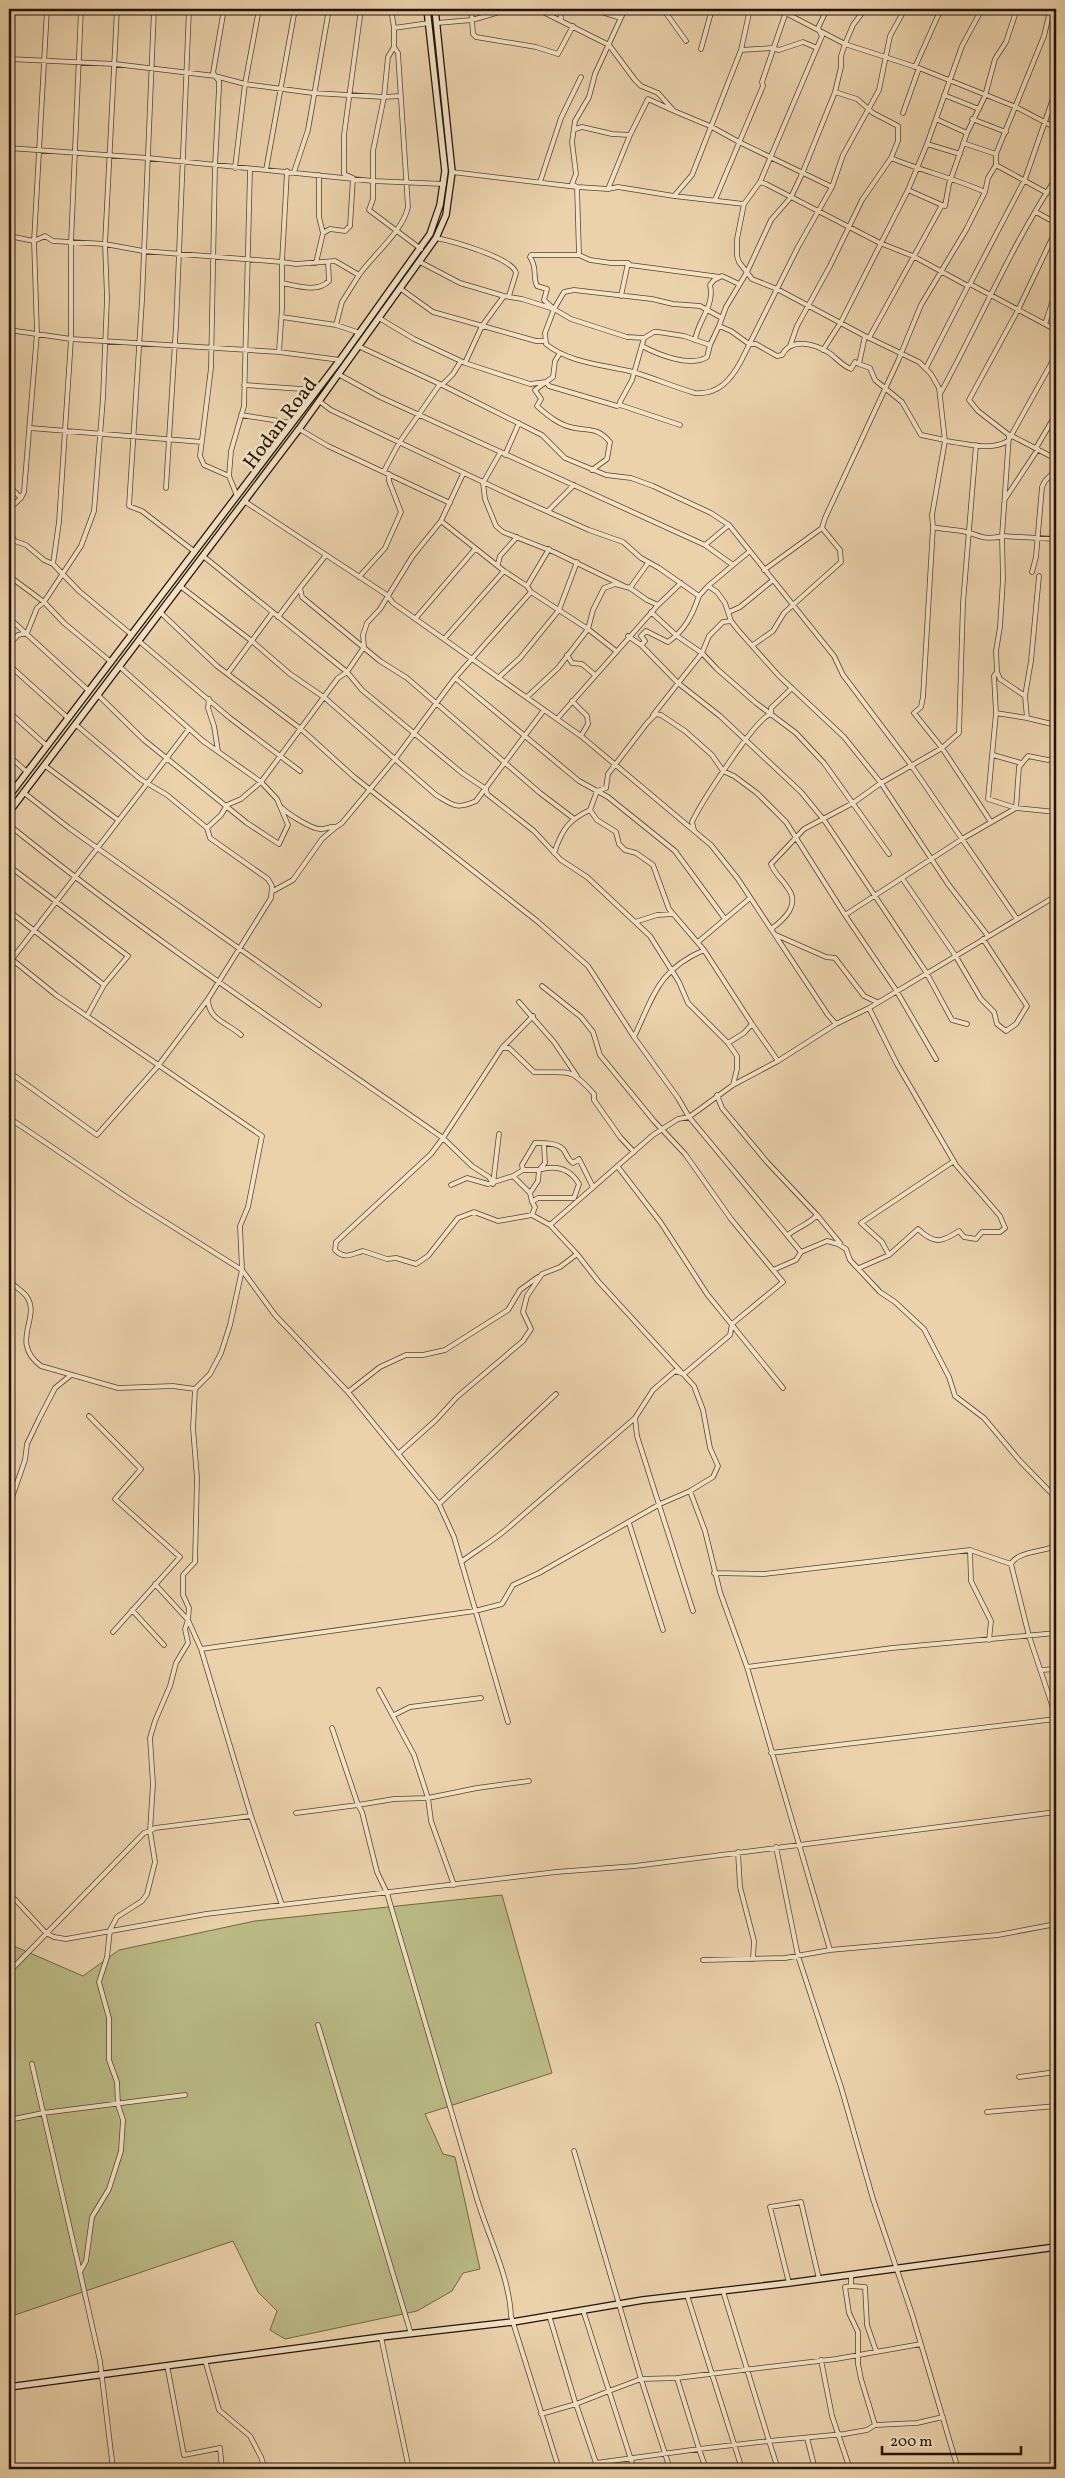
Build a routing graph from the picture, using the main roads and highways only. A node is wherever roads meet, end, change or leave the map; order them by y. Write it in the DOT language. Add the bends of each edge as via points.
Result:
graph roads {
  1 [pos="427,9"];
  2 [pos="435,9"];
  3 [pos="9,796"];
  4 [pos="11,805"];
  5 [pos="9,812"];
  6 [pos="1056,2246"];
  7 [pos="9,2387"];
  1 -- 3 [label="main road, Hodan Road" via="444,184 435,222 421,249"];
  2 -- 4 [label="main road, Hodan Road" via="452,172 446,215 436,238 300,429 140,642"];
  4 -- 5 [label="main road, Hodan Road"];
  6 -- 7 [label="main road" via="620,2304 513,2322"];
}
